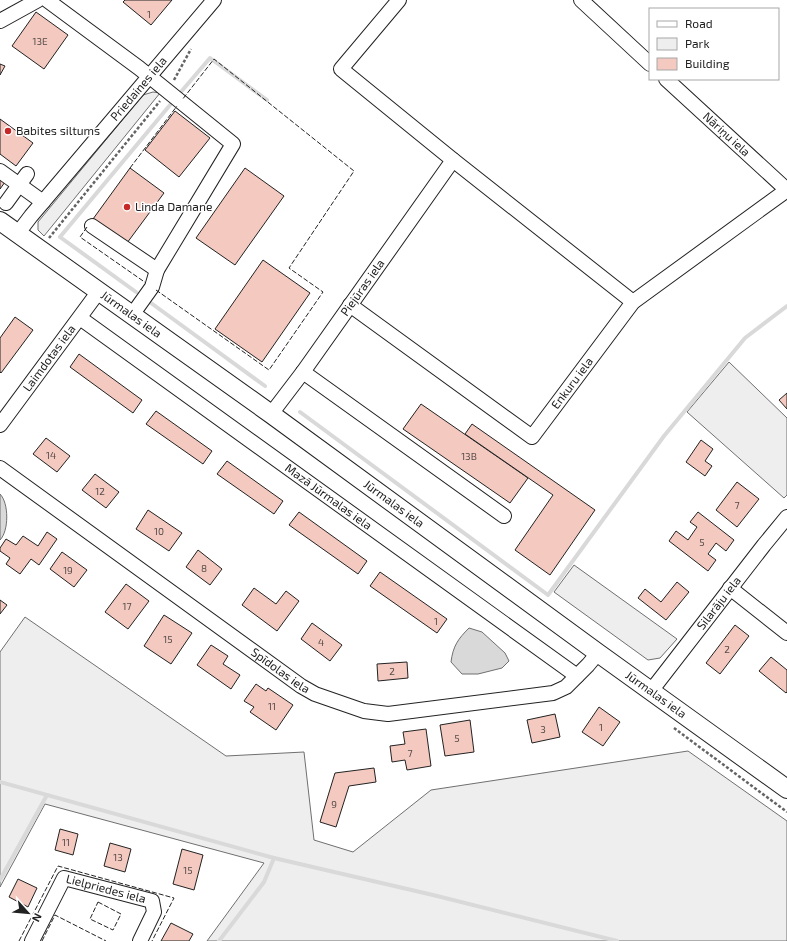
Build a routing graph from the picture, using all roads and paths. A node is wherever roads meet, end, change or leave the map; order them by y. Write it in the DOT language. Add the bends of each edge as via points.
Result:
graph roads {
  1 [pos="38,0"];
  2 [pos="48,0"];
  3 [pos="214,0"];
  4 [pos="399,0"];
  5 [pos="581,0"];
  6 [pos="0,21"];
  7 [pos="192,48"];
  8 [pos="649,63"];
  9 [pos="149,76"];
  10 [pos="667,80"];
  11 [pos="168,91"];
  12 [pos="453,160"];
  13 [pos="0,171"];
  14 [pos="23,179"];
  15 [pos="787,190"];
  16 [pos="43,202"];
  17 [pos="6,203"];
  18 [pos="0,221"];
  19 [pos="92,226"];
  20 [pos="18,234"];
  21 [pos="46,242"];
  22 [pos="157,270"];
  23 [pos="99,292"];
  24 [pos="633,302"];
  25 [pos="350,305"];
  26 [pos="132,315"];
  27 [pos="80,318"];
  28 [pos="303,372"];
  29 [pos="271,414"];
  30 [pos="0,425"];
  31 [pos="0,468"];
  32 [pos="504,516"];
  33 [pos="787,517"];
  34 [pos="730,588"];
  35 [pos="787,633"];
  36 [pos="598,653"];
  37 [pos="577,676"];
  38 [pos="651,691"];
  39 [pos="672,727"];
  40 [pos="787,789"];
  41 [pos="787,812"];
  42 [pos="32,941"];
  43 [pos="140,941"];
  1 -- 6 [label="street"];
  2 -- 9 [label="street"];
  3 -- 9 [label="street, Priedaines iela"];
  4 -- 12 [label="street" via="340,69"];
  5 -- 8 [label="street"];
  7 -- 11 [label="path"];
  9 -- 11 [label="street"];
  9 -- 16 [label="street, Priedaines iela"];
  10 -- 15 [label="street, Nāriņu iela"];
  11 -- 21 [label="path"];
  11 -- 22 [label="street" via="233,144"];
  12 -- 24 [label="street"];
  12 -- 25 [label="street, Piejūras iela"];
  13 -- 14 [label="street"];
  14 -- 16 [label="street"];
  14 -- 17 [label="street"];
  15 -- 24 [label="street, Enkuru iela"];
  16 -- 20 [label="street, Priedaines iela"];
  18 -- 20 [label="main road, Jūrmalas iela"];
  19 -- 22 [label="street"];
  20 -- 23 [label="main road, Jūrmalas iela"];
  22 -- 26 [label="street" via="152,287"];
  23 -- 26 [label="main road, Jūrmalas iela"];
  23 -- 27 [label="street, Laimdotas iela"];
  24 -- 25 [label="street, Enkuru iela" via="532,437"];
  25 -- 28 [label="street, Piejūras iela"];
  26 -- 29 [label="main road, Jūrmalas iela"];
  27 -- 30 [label="street, Laimdotas iela"];
  27 -- 37 [label="street, Mazā Jūrmalas iela"];
  28 -- 29 [label="street, Piejūras iela"];
  28 -- 32 [label="street"];
  29 -- 36 [label="main road, Jūrmalas iela"];
  31 -- 37 [label="street, Spīdolas iela" via="301,686 346,706 388,714 554,693 566,687"];
  33 -- 34 [label="street, Silarāju iela"];
  34 -- 35 [label="street"];
  34 -- 38 [label="street, Silarāju iela"];
  36 -- 37 [label="street, Spīdolas iela"];
  36 -- 38 [label="main road, Jūrmalas iela"];
  38 -- 40 [label="main road, Jūrmalas iela"];
  39 -- 41 [label="path"];
  42 -- 43 [label="street, Lielpriedes iela" via="64,878 152,901 154,912"];
}
